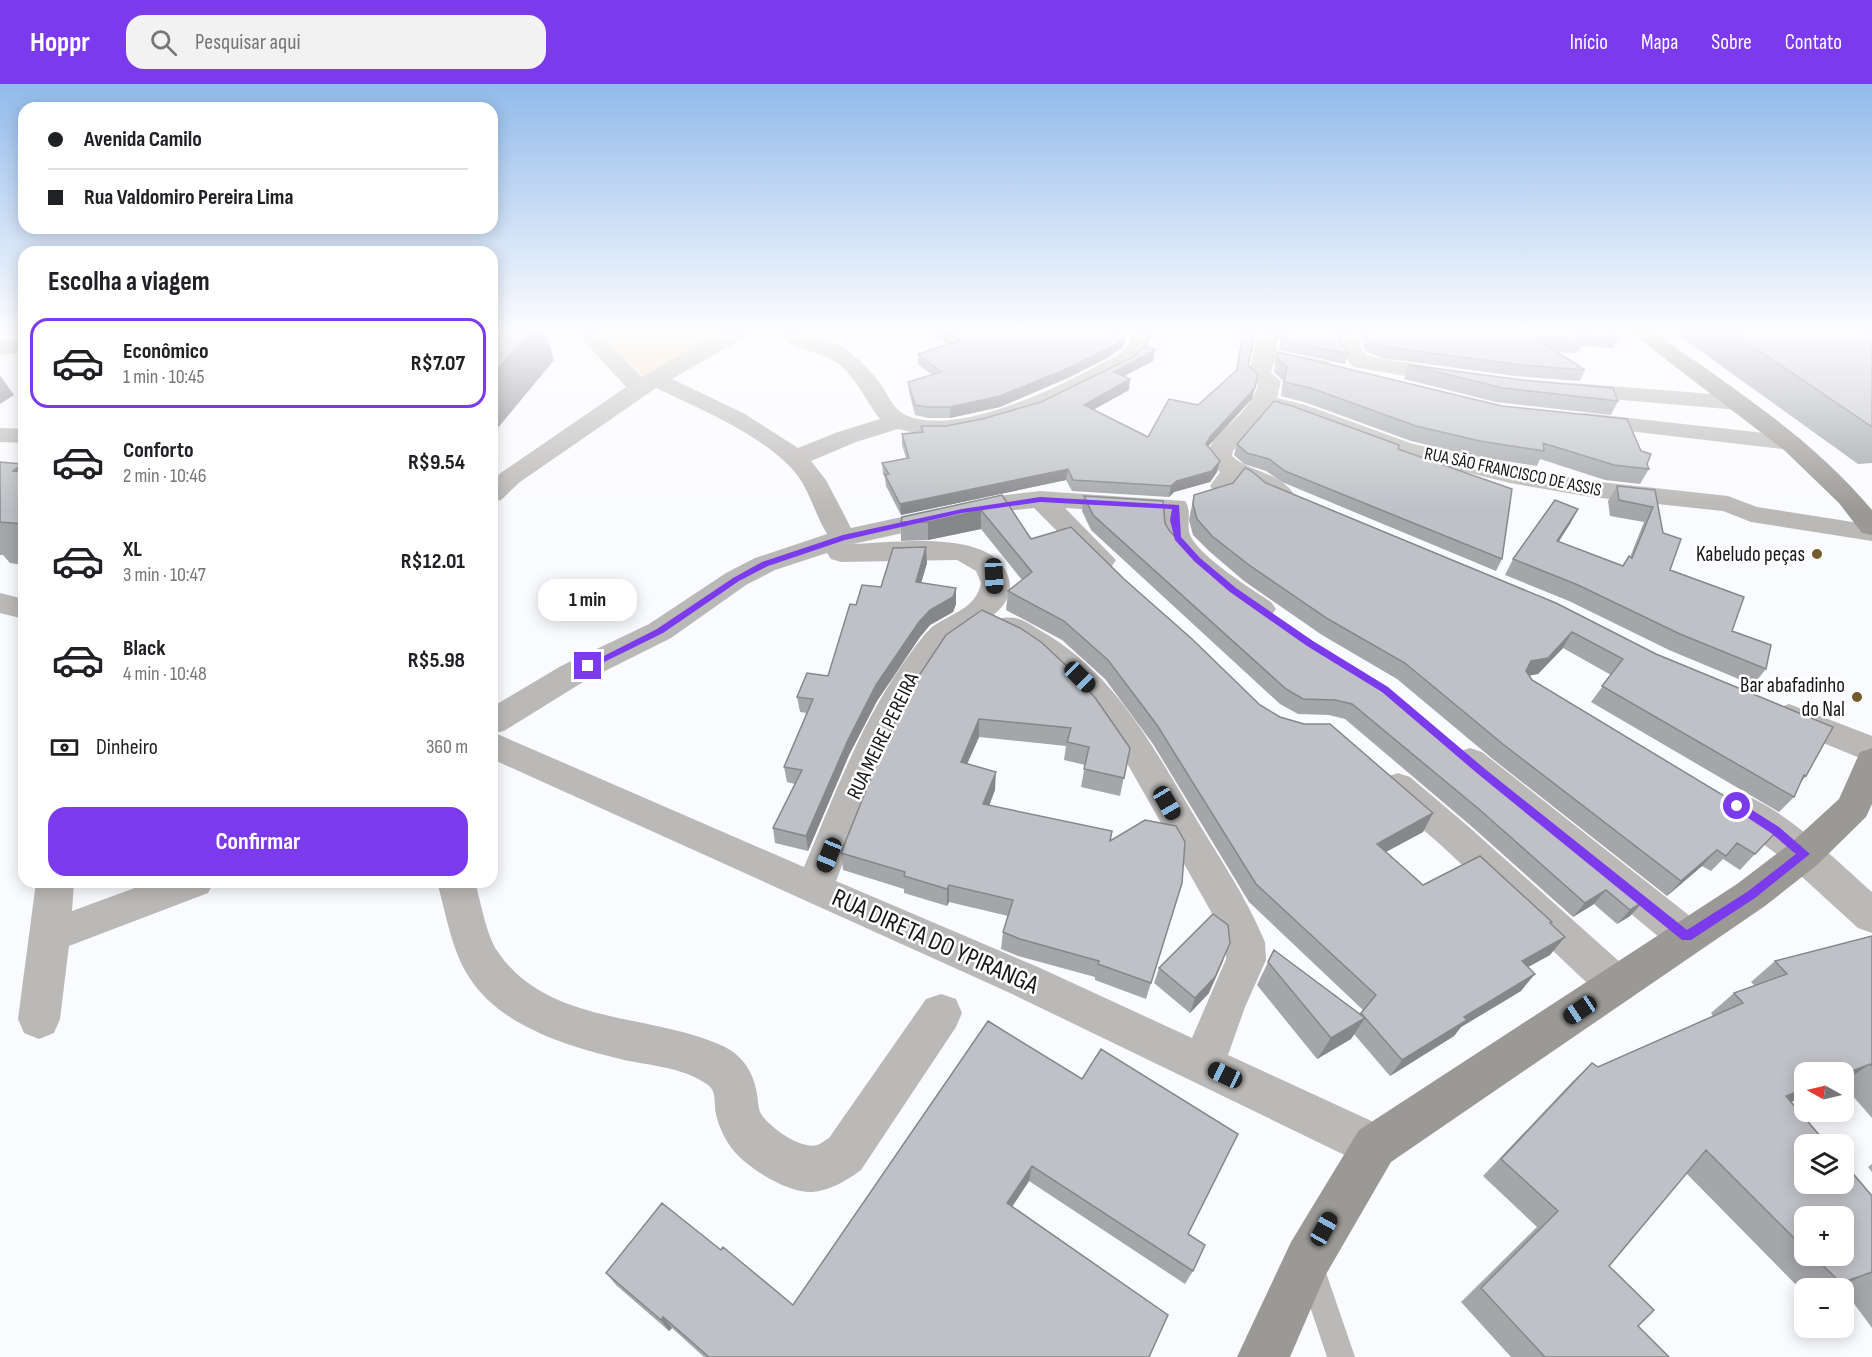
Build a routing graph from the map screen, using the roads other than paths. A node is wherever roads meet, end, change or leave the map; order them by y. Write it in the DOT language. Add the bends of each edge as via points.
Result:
graph roads {
  1 [pos="635,391"];
  2 [pos="666,391"];
  3 [pos="874,391"];
  4 [pos="1066,391"];
  5 [pos="1268,391"];
  6 [pos="1590,391"];
  7 [pos="1722,391"];
  8 [pos="1265,402"];
  9 [pos="1738,403"];
  10 [pos="1558,417"];
  11 [pos="898,421"];
  12 [pos="0,435"];
  13 [pos="18,436"];
  14 [pos="1791,443"];
  15 [pos="796,458"];
  16 [pos="1234,471"];
  17 [pos="1825,473"];
  18 [pos="1872,488"];
  19 [pos="498,489"];
  20 [pos="1040,499"];
  21 [pos="1302,503"];
  22 [pos="1176,507"];
  23 [pos="1872,527"];
  24 [pos="1872,533"];
  25 [pos="843,538"];
  26 [pos="788,555"];
  27 [pos="1124,582"];
  28 [pos="0,603"];
  29 [pos="18,608"];
  30 [pos="982,613"];
  31 [pos="1284,626"];
  32 [pos="1765,705"];
  33 [pos="498,738"];
  34 [pos="1446,742"];
  35 [pos="498,744"];
  36 [pos="1872,750"];
  37 [pos="1872,761"];
  38 [pos="1375,767"];
  39 [pos="1709,789"];
  40 [pos="1804,854"];
  41 [pos="54,888"];
  42 [pos="179,888"];
  43 [pos="458,888"];
  44 [pos="814,890"];
  45 [pos="1872,916"];
  46 [pos="50,936"];
  47 [pos="1686,936"];
  48 [pos="1617,985"];
  49 [pos="941,1013"];
  50 [pos="39,1019"];
  51 [pos="1203,1065"];
  52 [pos="1375,1146"];
  53 [pos="1308,1259"];
  54 [pos="1263,1357"];
  55 [pos="1341,1357"];
  1 -- 19 [label="street"];
  2 -- 15 [label="street" via="750,429"];
  3 -- 11 [label="street" via="888,415"];
  4 -- 11 [label="street" via="1011,413 968,424 910,426"];
  5 -- 8 [label="street"];
  6 -- 9 [label="street"];
  7 -- 9 [label="main road"];
  8 -- 16 [label="street" via="1221,449 1219,456"];
  8 -- 24 [label="street, RUA SÃO FRANCISCO DE ASSIS" via="1401,448 1510,475 1591,489 1728,504 1751,514"];
  9 -- 14 [label="main road"];
  10 -- 14 [label="street"];
  11 -- 15 [label="street"];
  12 -- 13 [label="street"];
  14 -- 17 [label="main road"];
  15 -- 25 [label="street"];
  16 -- 21 [label="street" via="1256,478"];
  16 -- 22 [label="street" via="1220,490 1184,500"];
  17 -- 18 [label="main road"];
  17 -- 23 [label="main road"];
  20 -- 22 [label="street"];
  20 -- 25 [label="street" via="998,504"];
  20 -- 27 [label="street"];
  22 -- 31 [label="street" via="1178,538 1188,550 1233,590"];
  25 -- 26 [label="street"];
  26 -- 30 [label="street" via="940,550 972,555 994,576 995,588"];
  26 -- 33 [label="street" via="736,579 660,631 572,674"];
  28 -- 29 [label="street"];
  30 -- 44 [label="street, RUA MEIRE PEREIRA" via="954,626 937,640 898,697"];
  30 -- 51 [label="street" via="1050,649 1092,689 1139,754 1235,918 1245,942 1246,960"];
  32 -- 36 [label="street"];
  34 -- 47 [label="street"];
  35 -- 44 [label="street, RUA DIRETA DO YPIRANGA"];
  37 -- 40 [label="main road" via="1853,807"];
  38 -- 48 [label="street"];
  39 -- 40 [label="street" via="1775,830"];
  40 -- 45 [label="street"];
  40 -- 47 [label="main road" via="1751,895"];
  41 -- 46 [label="street"];
  42 -- 46 [label="street"];
  43 -- 49 [label="street" via="483,963 509,992 551,1018 603,1036 679,1052 721,1068 734,1083 740,1121 752,1138 791,1165 809,1169 828,1166 845,1154"];
  44 -- 51 [label="street, RUA DIRETA DO YPIRANGA" via="1024,980"];
  46 -- 50 [label="street"];
  47 -- 48 [label="main road"];
  48 -- 52 [label="main road"];
  51 -- 52 [label="street, RUA DIRETA DO YPIRANGA"];
  52 -- 53 [label="main road"];
  53 -- 54 [label="main road"];
  53 -- 55 [label="lane"];
}
